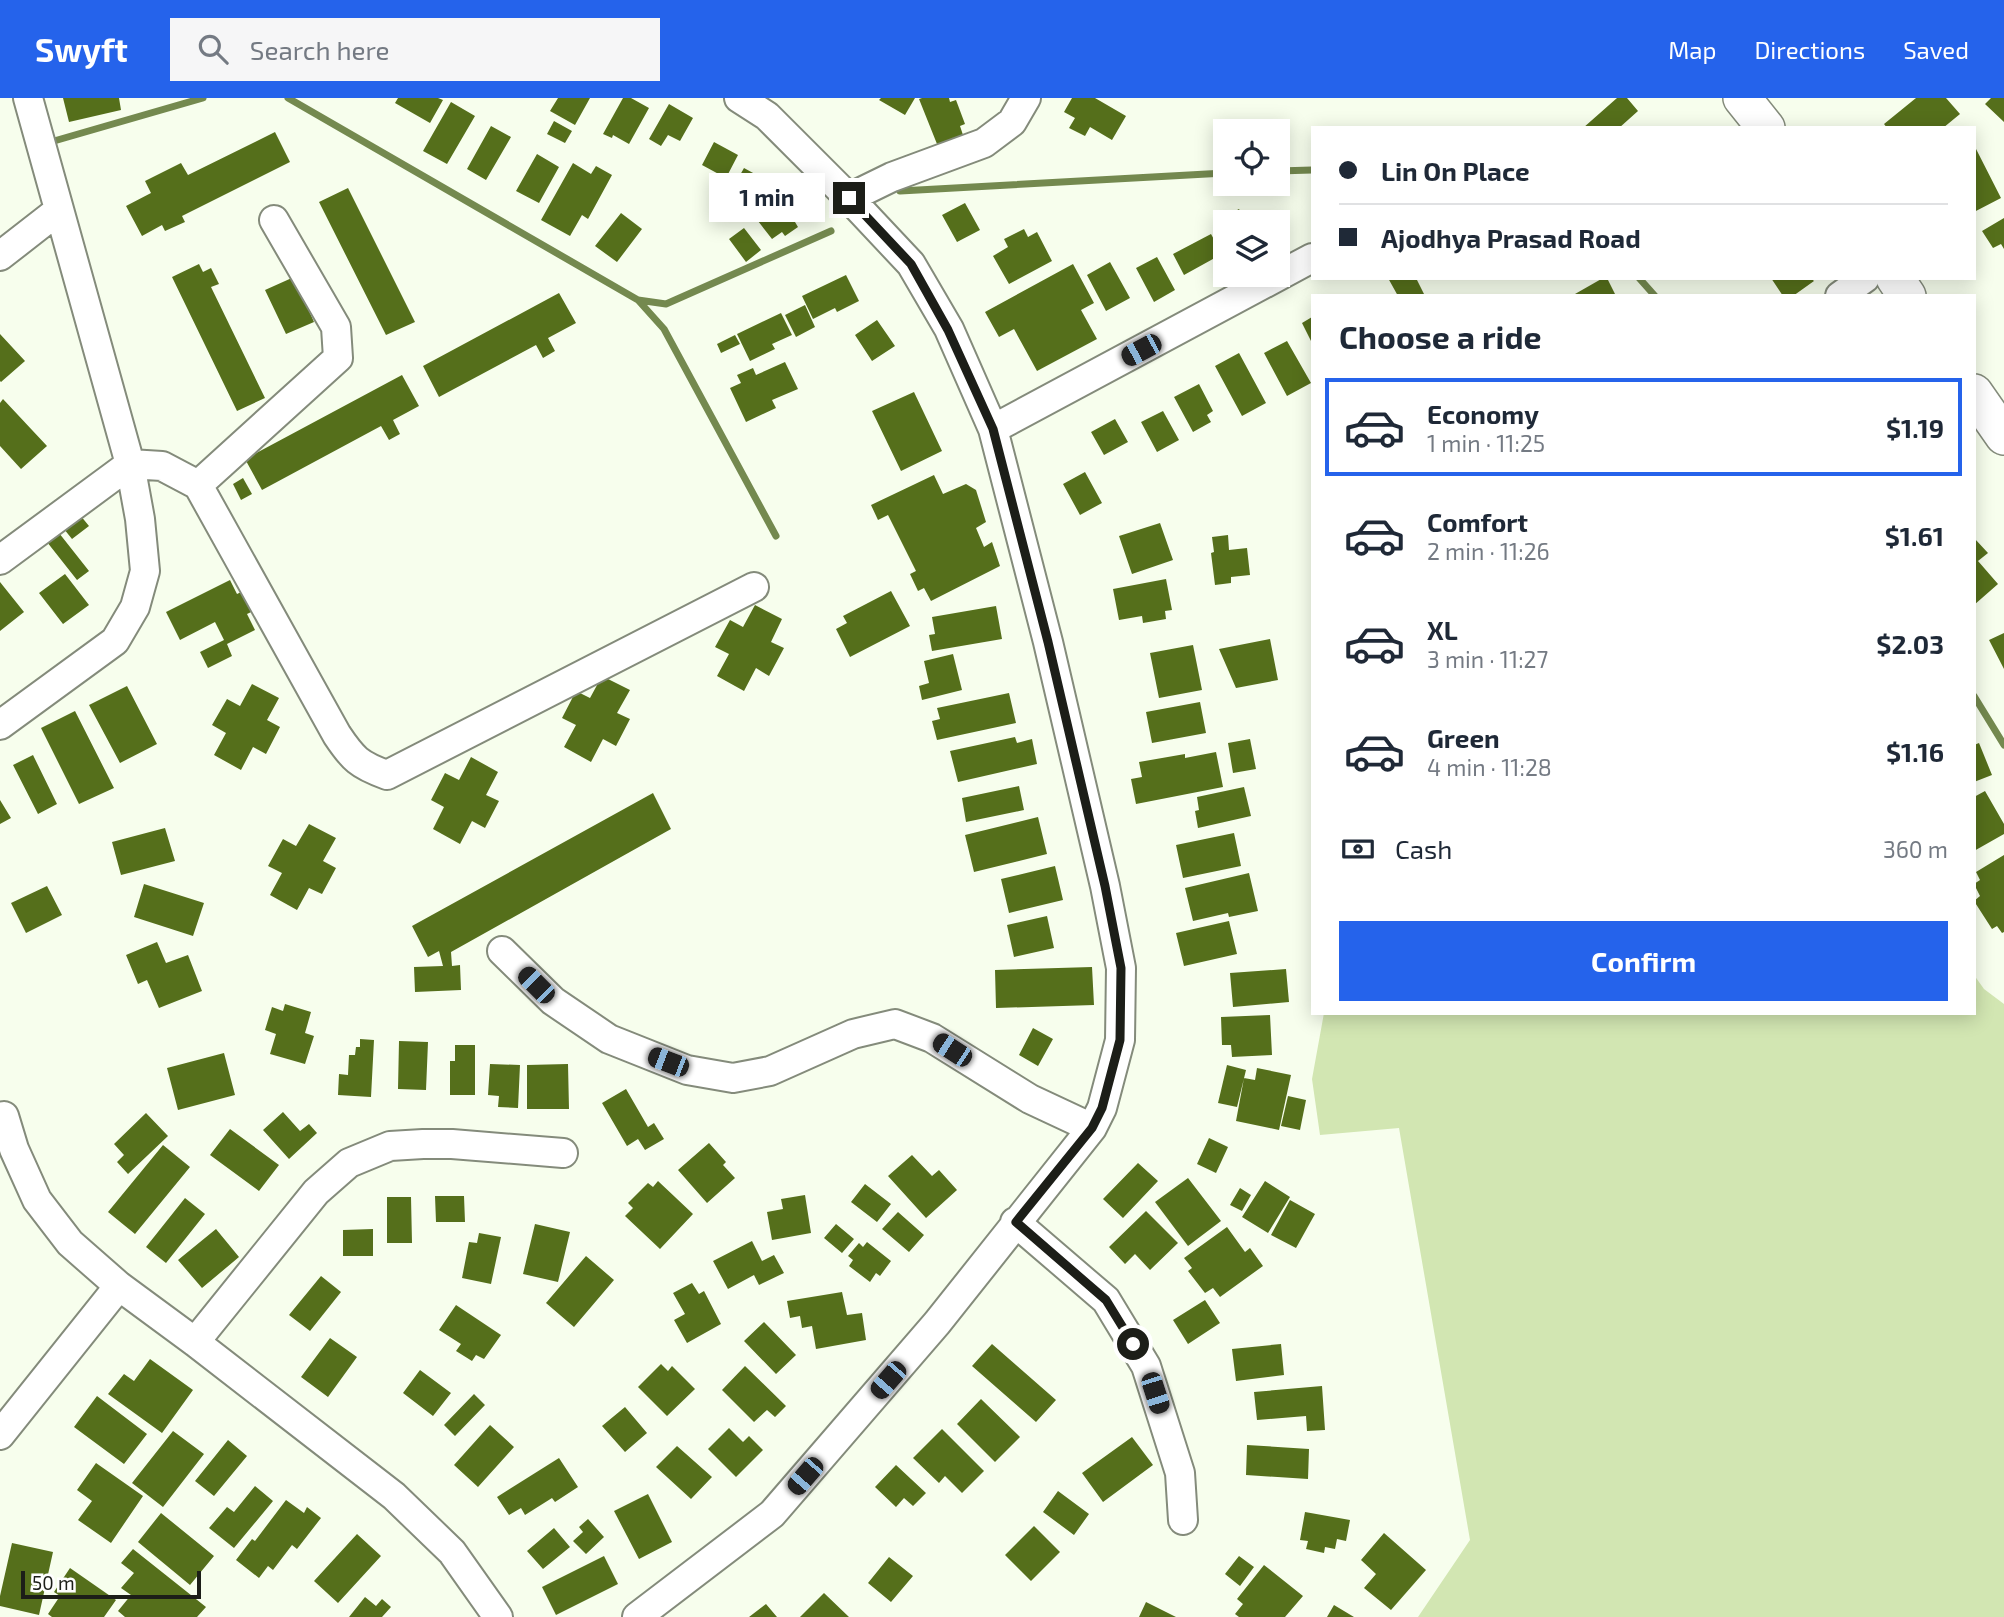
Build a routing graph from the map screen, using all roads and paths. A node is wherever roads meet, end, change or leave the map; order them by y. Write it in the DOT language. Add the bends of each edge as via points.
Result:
graph roads {
  1 [pos="27,98"];
  2 [pos="739,98"];
  3 [pos="1026,98"];
  4 [pos="1742,98"];
  5 [pos="773,107"];
  6 [pos="1764,126"];
  7 [pos="849,198"];
  8 [pos="59,210"];
  9 [pos="274,220"];
  10 [pos="0,256"];
  11 [pos="1311,259"];
  12 [pos="1862,280"];
  13 [pos="1843,294"];
  14 [pos="1976,396"];
  15 [pos="993,429"];
  16 [pos="2004,436"];
  17 [pos="130,464"];
  18 [pos="198,485"];
  19 [pos="0,561"];
  20 [pos="754,587"];
  21 [pos="0,726"];
  22 [pos="502,951"];
  23 [pos="4,1116"];
  24 [pos="1092,1128"];
  25 [pos="563,1153"];
  26 [pos="1016,1222"];
  27 [pos="119,1286"];
  28 [pos="195,1342"];
  29 [pos="0,1435"];
  30 [pos="1183,1520"];
  31 [pos="498,1617"];
  32 [pos="637,1617"];
  1 -- 8 [label="street"];
  2 -- 5 [label="street"];
  3 -- 7 [label="street" via="1012,122 984,143"];
  4 -- 6 [label="main road"];
  5 -- 7 [label="street"];
  7 -- 15 [label="street" via="911,264 948,330"];
  8 -- 10 [label="street"];
  8 -- 17 [label="street"];
  9 -- 18 [label="street" via="336,327 338,358"];
  11 -- 15 [label="street"];
  12 -- 13 [label="street"];
  14 -- 16 [label="main road"];
  15 -- 24 [label="street" via="1048,642 1121,968 1120,1040"];
  17 -- 18 [label="street" via="162,466"];
  17 -- 19 [label="street"];
  17 -- 21 [label="street" via="145,571 135,607 115,641"];
  18 -- 20 [label="street" via="350,755 387,775"];
  22 -- 24 [label="street" via="553,1001 609,1039 687,1070 733,1077 770,1071 853,1034 895,1024 932,1038 1030,1100"];
  23 -- 27 [label="street" via="37,1200 71,1243"];
  24 -- 26 [label="street"];
  25 -- 28 [label="street" via="423,1144 390,1146 349,1163 316,1192"];
  26 -- 30 [label="street" via="1106,1300 1146,1367 1180,1473"];
  26 -- 32 [label="street" via="937,1323 772,1514"];
  27 -- 28 [label="street"];
  27 -- 29 [label="street"];
  28 -- 31 [label="street" via="394,1496 452,1552"];
}
